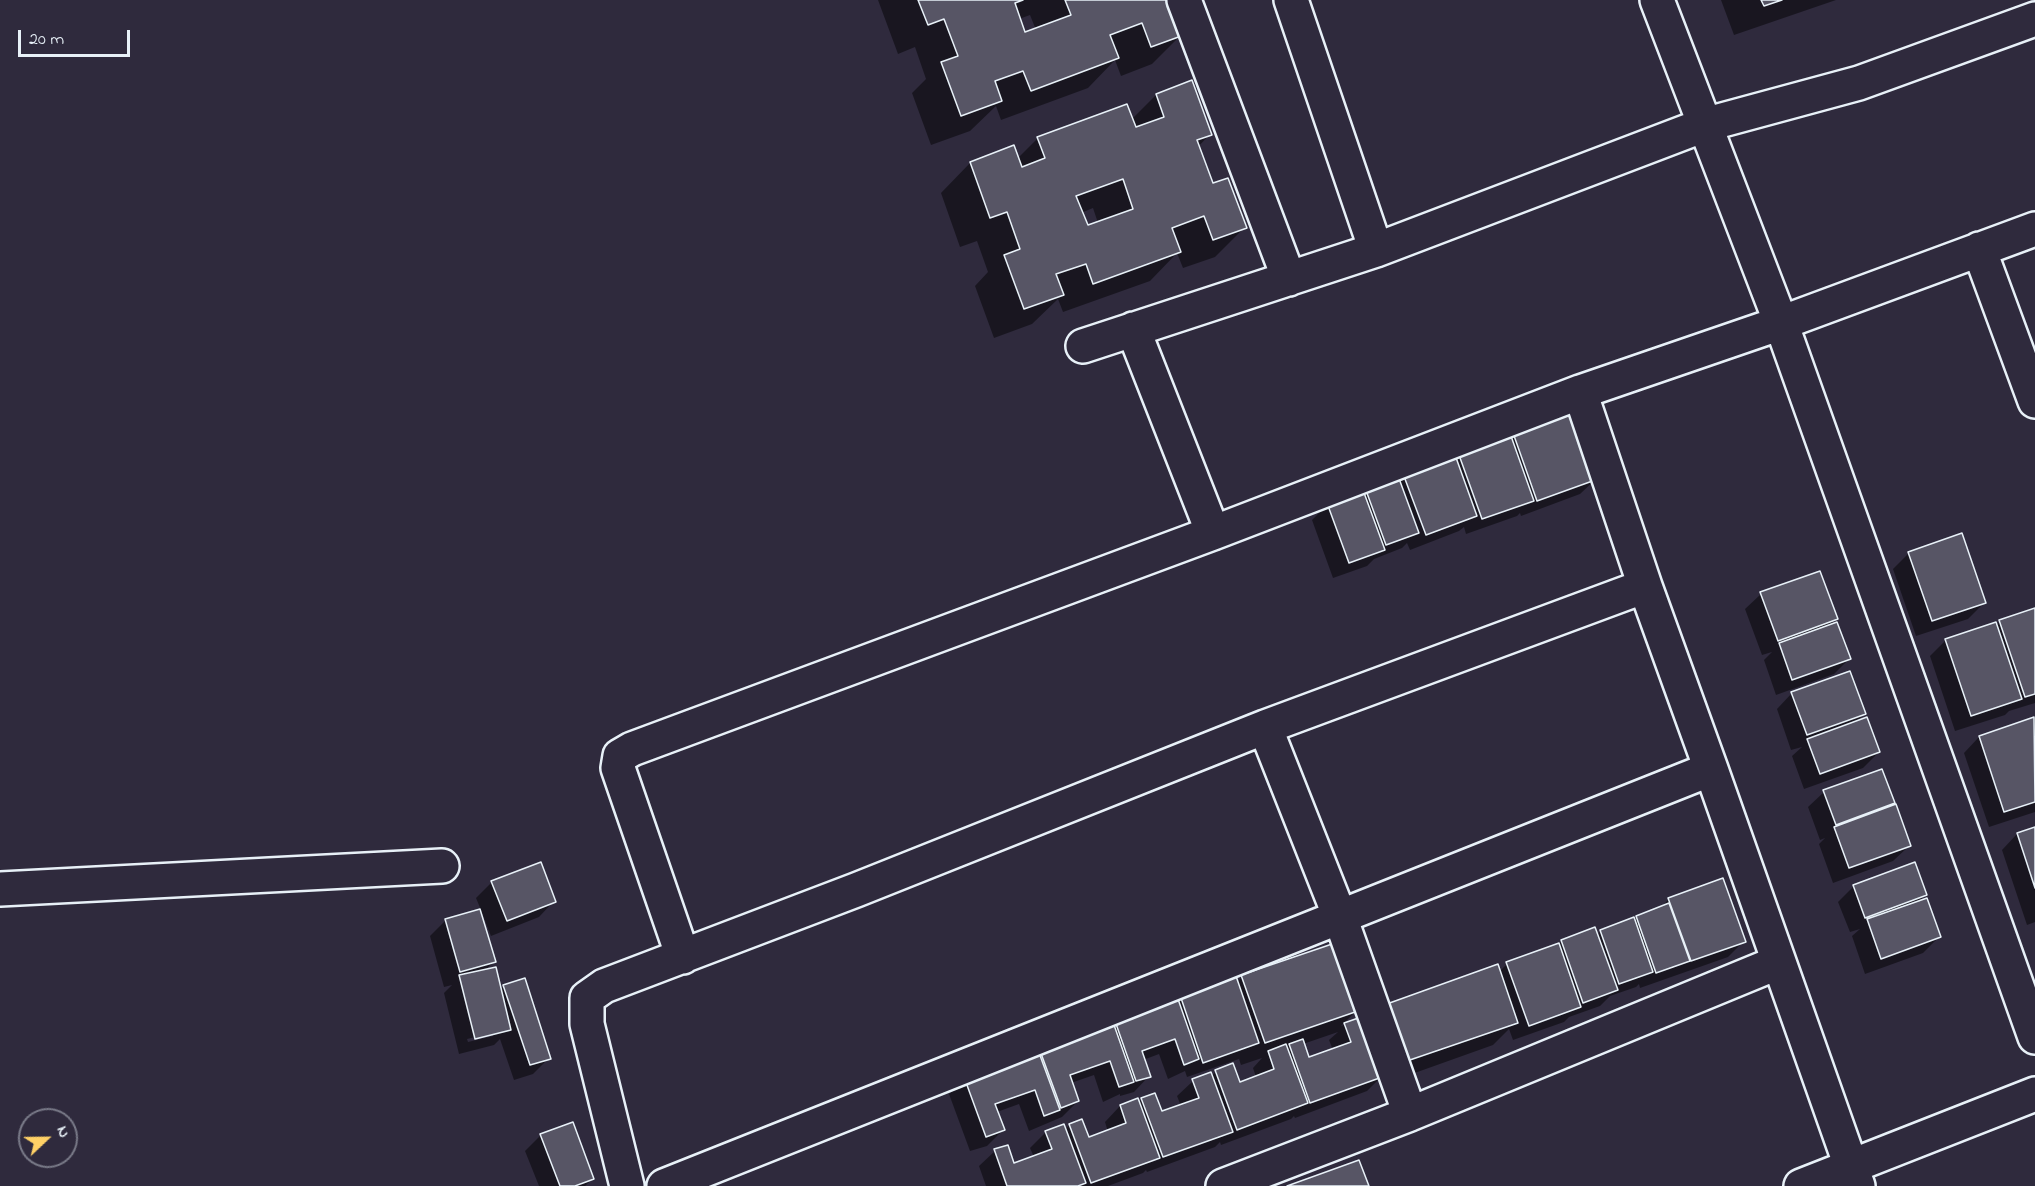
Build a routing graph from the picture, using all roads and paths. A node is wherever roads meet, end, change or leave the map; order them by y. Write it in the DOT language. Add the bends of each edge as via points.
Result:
graph roads {
  1 [pos="1184,0"];
  2 [pos="1291,0"];
  3 [pos="1657,0"];
  4 [pos="2035,19"];
  5 [pos="1704,125"];
  6 [pos="2035,229"];
  7 [pos="1979,249"];
  8 [pos="1376,250"];
  9 [pos="1289,279"];
  10 [pos="1780,323"];
  11 [pos="1133,329"];
  12 [pos="1083,346"];
  13 [pos="1580,392"];
  14 [pos="2035,401"];
  15 [pos="1213,533"];
  16 [pos="1645,586"];
  17 [pos="1265,727"];
  18 [pos="1711,769"];
  19 [pos="442,866"];
  20 [pos="0,889"];
  21 [pos="1340,917"];
  22 [pos="684,957"];
  23 [pos="1779,962"];
  24 [pos="2035,1037"];
  25 [pos="2035,1094"];
  26 [pos="1410,1114"];
  27 [pos="1854,1177"];
  28 [pos="627,1186"];
  29 [pos="664,1186"];
  30 [pos="1223,1186"];
  31 [pos="1801,1186"];
  1 -- 9 [label="street"];
  2 -- 8 [label="street"];
  3 -- 5 [label="street"];
  4 -- 5 [label="street" via="1859,83"];
  5 -- 8 [label="street"];
  5 -- 10 [label="street"];
  6 -- 7 [label="street"];
  7 -- 10 [label="street"];
  7 -- 14 [label="street"];
  8 -- 9 [label="street"];
  9 -- 11 [label="street"];
  10 -- 13 [label="street"];
  10 -- 24 [label="street"];
  11 -- 12 [label="street"];
  11 -- 15 [label="street"];
  13 -- 15 [label="street"];
  13 -- 16 [label="street"];
  15 -- 22 [label="street" via="620,756 618,768"];
  16 -- 17 [label="street"];
  16 -- 18 [label="street"];
  17 -- 21 [label="street"];
  17 -- 22 [label="street"];
  18 -- 21 [label="street"];
  18 -- 23 [label="street"];
  19 -- 20 [label="street"];
  21 -- 26 [label="street"];
  21 -- 29 [label="street"];
  22 -- 28 [label="street" via="604,986 587,998 587,1024"];
  23 -- 26 [label="street"];
  23 -- 27 [label="street"];
  25 -- 27 [label="street"];
  26 -- 30 [label="street"];
  27 -- 31 [label="street"];
}
